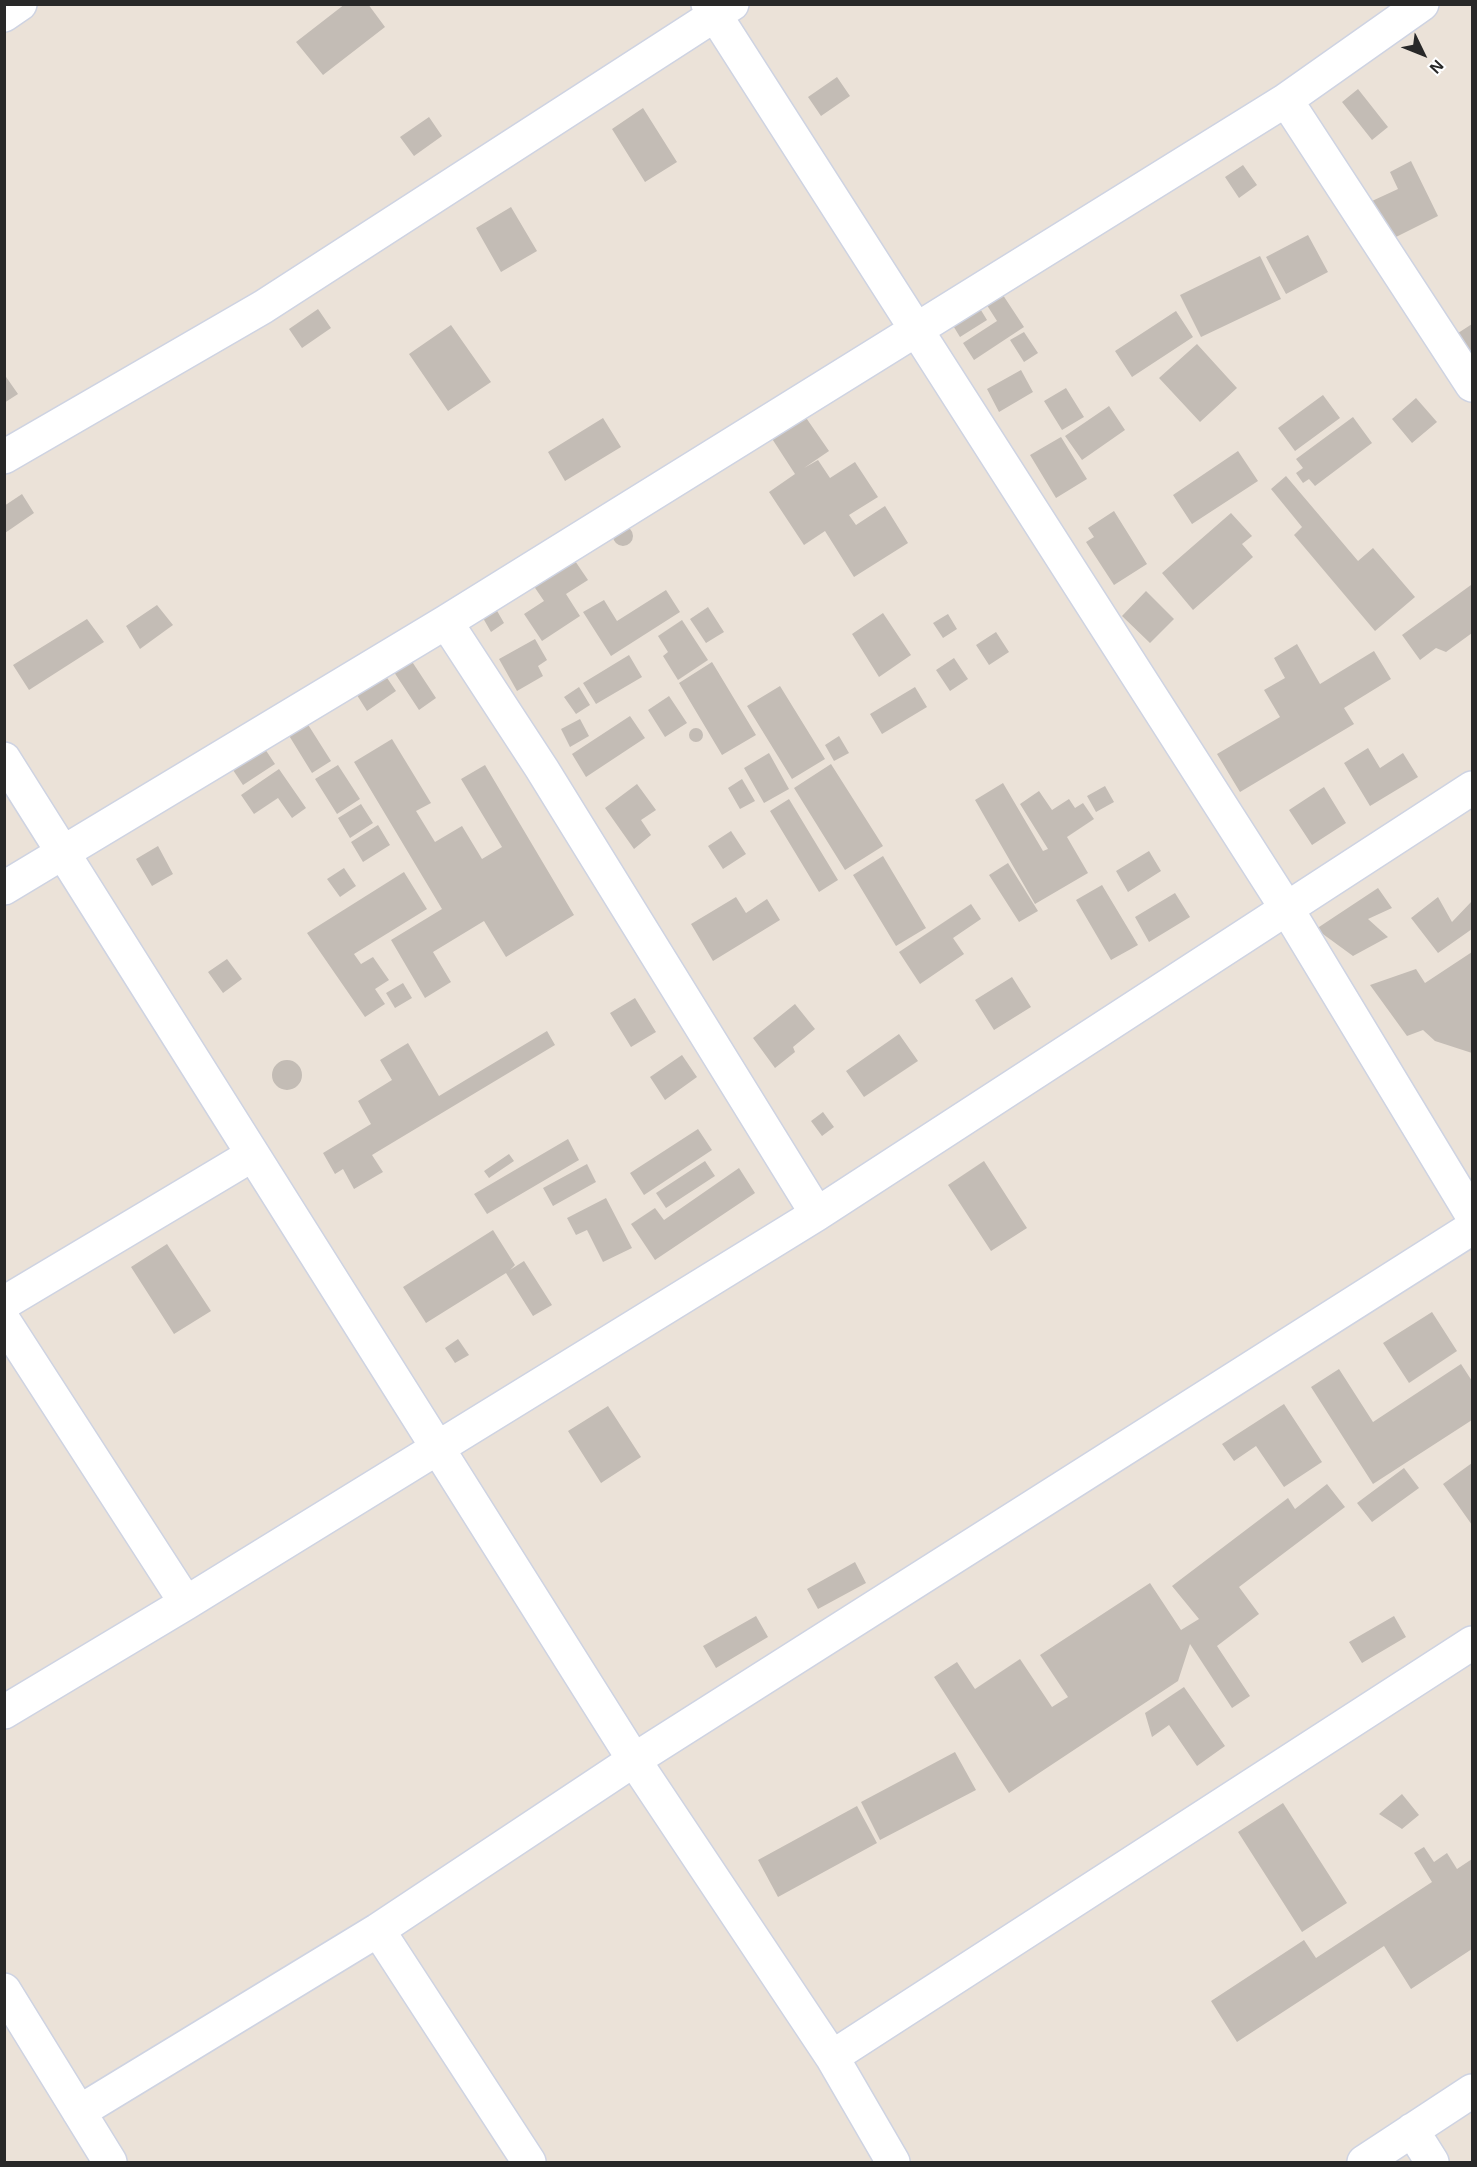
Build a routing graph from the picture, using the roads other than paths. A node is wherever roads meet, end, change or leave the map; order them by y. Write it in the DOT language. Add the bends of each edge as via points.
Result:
graph roads {
  1 [pos="20,4"];
  2 [pos="1422,4"];
  3 [pos="718,8"];
  4 [pos="4,15"];
  5 [pos="1286,100"];
  6 [pos="916,329"];
  7 [pos="1473,385"];
  8 [pos="4,457"];
  9 [pos="446,622"];
  10 [pos="4,759"];
  11 [pos="1473,788"];
  12 [pos="62,852"];
  13 [pos="4,888"];
  14 [pos="1287,909"];
  15 [pos="252,1155"];
  16 [pos="817,1214"];
  17 [pos="1473,1215"];
  18 [pos="1473,1228"];
  19 [pos="4,1303"];
  20 [pos="4,1321"];
  21 [pos="436,1447"];
  22 [pos="186,1603"];
  23 [pos="1473,1643"];
  24 [pos="4,1712"];
  25 [pos="634,1760"];
  26 [pos="378,1930"];
  27 [pos="4,1990"];
  28 [pos="832,2057"];
  29 [pos="1473,2091"];
  30 [pos="79,2112"];
  31 [pos="1412,2130"];
  32 [pos="110,2163"];
  33 [pos="529,2163"];
  34 [pos="893,2163"];
  35 [pos="1364,2163"];
  36 [pos="1432,2163"];
  1 -- 4 [label="street"];
  2 -- 5 [label="street"];
  3 -- 6 [label="street"];
  3 -- 8 [label="street" via="262,307"];
  5 -- 6 [label="street"];
  5 -- 7 [label="street"];
  6 -- 9 [label="street"];
  6 -- 14 [label="street"];
  9 -- 12 [label="street"];
  9 -- 16 [label="street" via="542,769"];
  10 -- 12 [label="street"];
  11 -- 14 [label="street"];
  12 -- 13 [label="street"];
  12 -- 15 [label="street"];
  14 -- 16 [label="street"];
  14 -- 17 [label="street"];
  15 -- 19 [label="street"];
  15 -- 21 [label="street"];
  16 -- 21 [label="street"];
  18 -- 25 [label="street"];
  20 -- 22 [label="street"];
  21 -- 22 [label="street"];
  21 -- 25 [label="street"];
  22 -- 24 [label="street"];
  23 -- 28 [label="street"];
  25 -- 26 [label="street"];
  25 -- 28 [label="street"];
  26 -- 30 [label="street"];
  26 -- 33 [label="street"];
  27 -- 30 [label="street"];
  28 -- 34 [label="street"];
  29 -- 31 [label="street"];
  30 -- 32 [label="street"];
  31 -- 35 [label="street"];
  31 -- 36 [label="street"];
}
